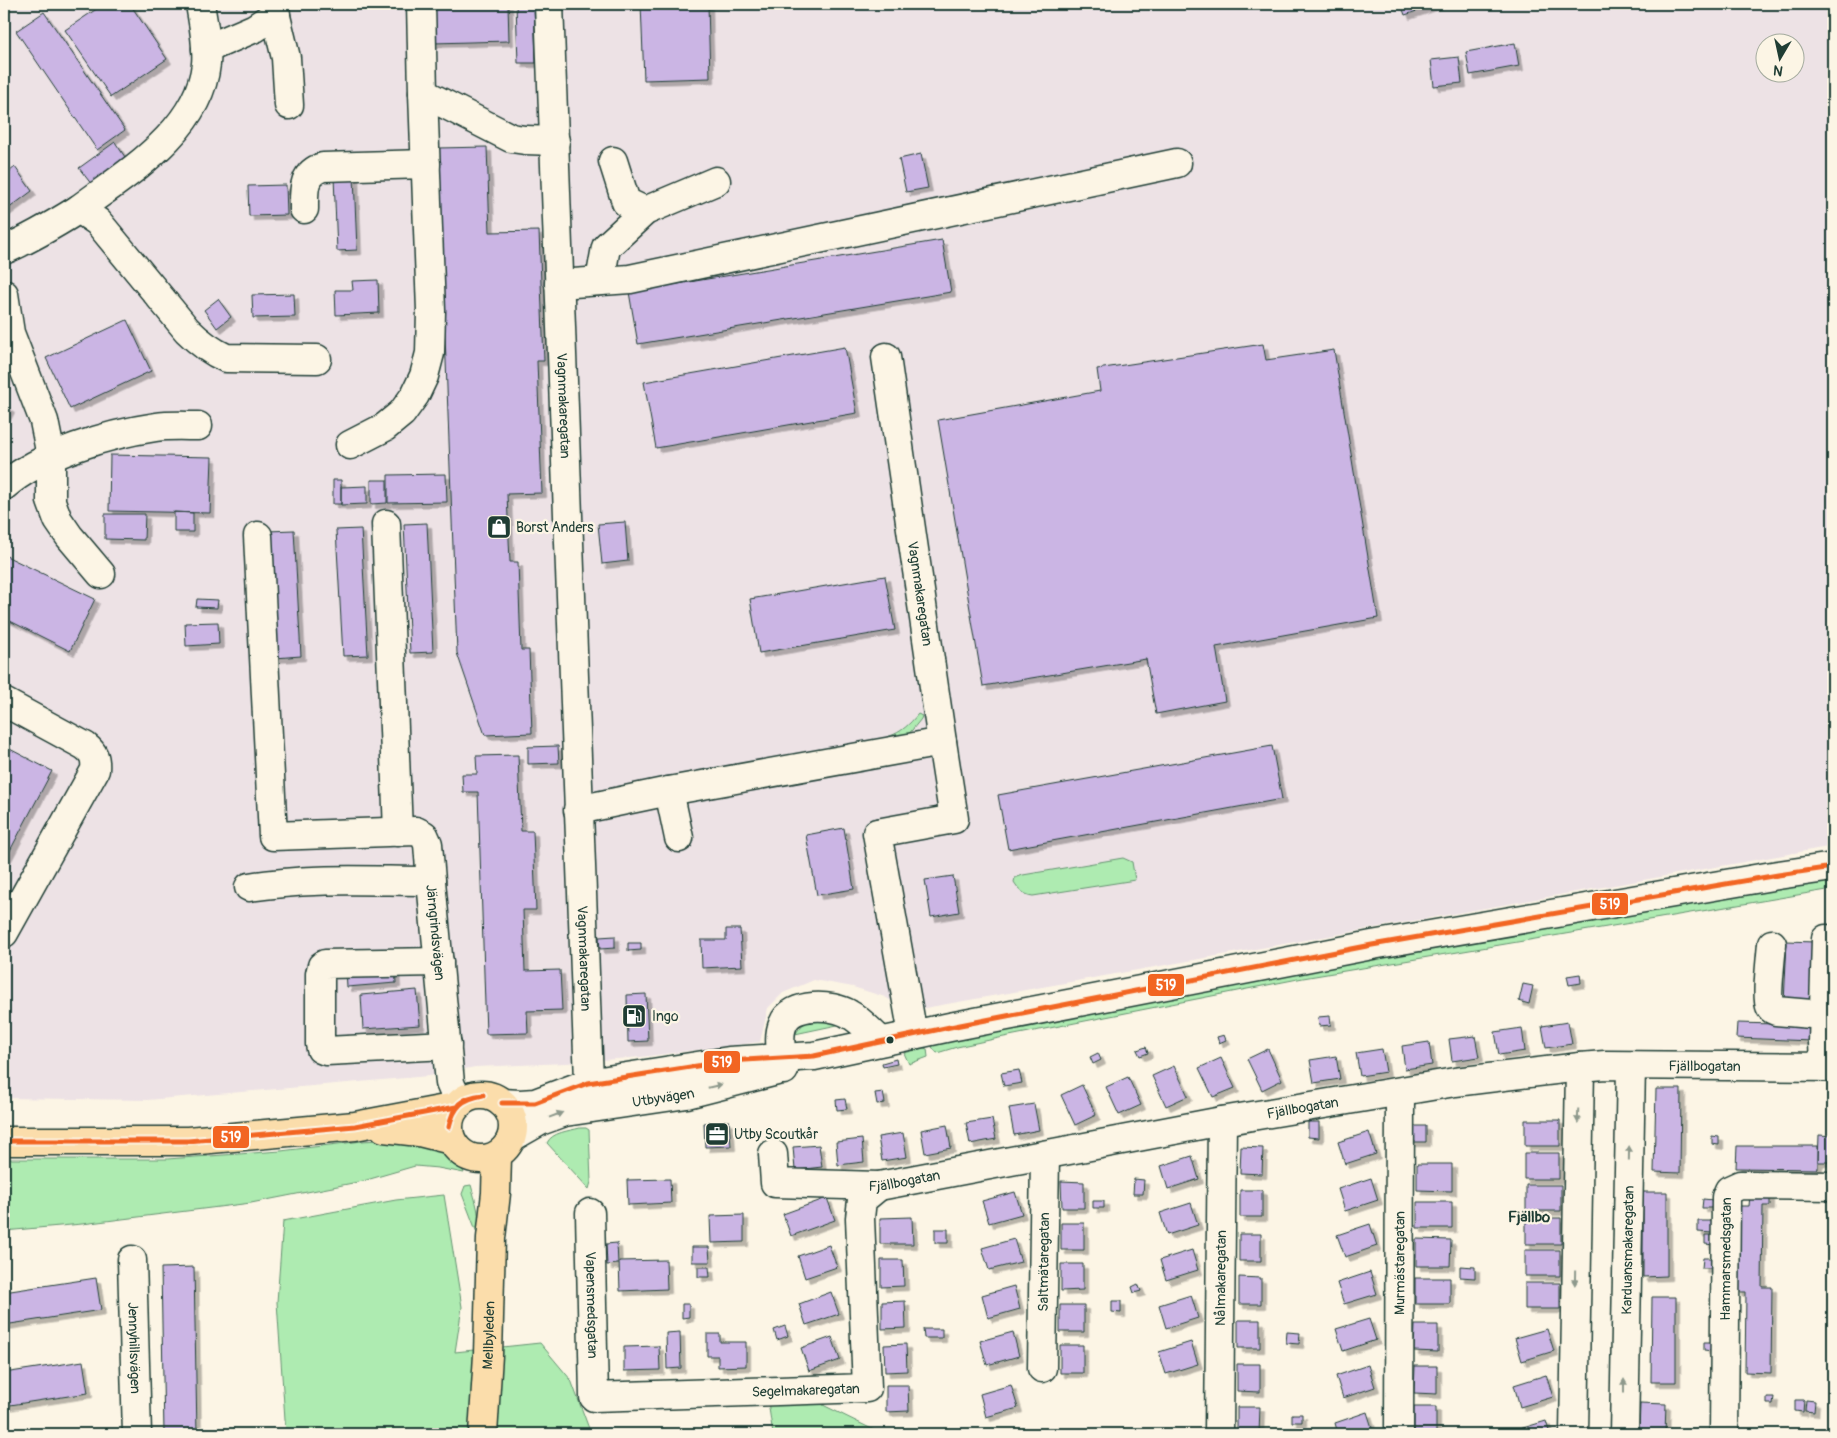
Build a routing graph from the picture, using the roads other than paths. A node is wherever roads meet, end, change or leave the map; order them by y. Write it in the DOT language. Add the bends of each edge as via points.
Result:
graph roads {
  1 [pos="200,4"];
  2 [pos="421,4"];
  3 [pos="549,4"];
  4 [pos="275,9"];
  5 [pos="206,49"];
  6 [pos="423,93"];
  7 [pos="289,105"];
  8 [pos="554,141"];
  9 [pos="613,161"];
  10 [pos="1177,163"];
  11 [pos="426,174"];
  12 [pos="716,181"];
  13 [pos="79,208"];
  14 [pos="304,209"];
  15 [pos="645,211"];
  16 [pos="4,250"];
  17 [pos="600,281"];
  18 [pos="560,284"];
  19 [pos="4,294"];
  20 [pos="7,335"];
  21 [pos="886,356"];
  22 [pos="317,359"];
  23 [pos="198,426"];
  24 [pos="350,445"];
  25 [pos="51,456"];
  26 [pos="4,486"];
  27 [pos="386,524"];
  28 [pos="258,536"];
  29 [pos="101,574"];
  30 [pos="4,702"];
  31 [pos="942,742"];
  32 [pos="670,791"];
  33 [pos="578,810"];
  34 [pos="398,832"];
  35 [pos="679,838"];
  36 [pos="1833,867"];
  37 [pos="431,880"];
  38 [pos="250,887"];
  39 [pos="8,916"];
  40 [pos="1826,939"];
  41 [pos="1772,944"];
  42 [pos="439,962"];
  43 [pos="1823,1015"];
  44 [pos="913,1035"];
  45 [pos="881,1041"];
  46 [pos="447,1045"];
  47 [pos="783,1064"];
  48 [pos="1631,1066"];
  49 [pos="1580,1067"];
  50 [pos="1829,1067"];
  51 [pos="1400,1092"];
  52 [pos="589,1095"];
  53 [pos="502,1103"];
  54 [pos="458,1105"];
  55 [pos="1222,1121"];
  56 [pos="355,1126"];
  57 [pos="452,1140"];
  58 [pos="4,1141"];
  59 [pos="494,1150"];
  60 [pos="773,1154"];
  61 [pos="1046,1155"];
  62 [pos="878,1186"];
  63 [pos="1833,1186"];
  64 [pos="590,1213"];
  65 [pos="132,1260"];
  66 [pos="1042,1368"];
  67 [pos="594,1397"];
  68 [pos="137,1434"];
  69 [pos="483,1434"];
  70 [pos="1219,1434"];
  71 [pos="1399,1434"];
  72 [pos="1574,1434"];
  73 [pos="1624,1434"];
  74 [pos="1724,1434"];
  1 -- 5 [label="street"];
  2 -- 6 [label="street"];
  3 -- 8 [label="street, Vagnmakaregatan"];
  4 -- 5 [label="street" via="255,28"];
  4 -- 7 [label="street" via="286,58"];
  5 -- 13 [label="street" via="204,79 194,103 177,128 158,149"];
  6 -- 8 [label="street" via="511,138"];
  6 -- 11 [label="street"];
  8 -- 18 [label="street, Vagnmakaregatan"];
  9 -- 15 [label="street" via="626,202"];
  10 -- 17 [label="street" via="630,279"];
  11 -- 14 [label="street" via="322,167 306,180"];
  11 -- 24 [label="street" via="431,311 430,353 424,376 402,413"];
  12 -- 15 [label="street"];
  13 -- 16 [label="street"];
  13 -- 22 [label="street" via="98,222 187,330 212,352 226,358"];
  15 -- 17 [label="street" via="606,247"];
  17 -- 18 [label="street"];
  18 -- 33 [label="street, Vagnmakaregatan"];
  19 -- 20 [label="street"];
  20 -- 25 [label="street" via="44,422"];
  21 -- 31 [label="street, Vagnmakaregatan"];
  23 -- 25 [label="street" via="157,427"];
  25 -- 26 [label="street" via="15,476"];
  25 -- 29 [label="street" via="51,501 58,520"];
  27 -- 34 [label="street"];
  28 -- 34 [label="street" via="273,836"];
  30 -- 39 [label="street" via="84,746 96,759 95,770"];
  31 -- 32 [label="street"];
  31 -- 44 [label="street, Vagnmakaregatan" via="954,819 877,833"];
  32 -- 33 [label="street"];
  32 -- 35 [label="street"];
  33 -- 52 [label="street, Vagnmakaregatan"];
  34 -- 37 [label="street" via="416,831 424,835 428,844"];
  36 -- 44 [label="street, Utbyvägen" via="1372,945"];
  37 -- 38 [label="street, Järngrindsvägen" via="319,879"];
  37 -- 42 [label="street, Järngrindsvägen"];
  40 -- 43 [label="street"];
  41 -- 43 [label="street" via="1769,1005 1776,1011"];
  42 -- 46 [label="street, Järngrindsvägen"];
  42 -- 46 [label="street" via="322,966 320,1044 326,1052"];
  43 -- 50 [label="street"];
  44 -- 45 [label="street, Utbyvägen"];
  45 -- 47 [label="street, Utbyvägen"];
  45 -- 47 [label="street" via="848,1013 811,1006 789,1015 783,1022 780,1034"];
  46 -- 54 [label="street, Järngrindsvägen" via="450,1082"];
  47 -- 52 [label="street, Utbyvägen" via="686,1094"];
  48 -- 49 [label="street, Fjällbogatan"];
  48 -- 50 [label="street, Fjällbogatan"];
  73 -- 48 [label="street, Karduansmakaregatan, one-way"];
  49 -- 51 [label="street, Fjällbogatan"];
  49 -- 72 [label="street, one-way"];
  51 -- 55 [label="street, Fjällbogatan"];
  51 -- 71 [label="street, Murmästaregatan"];
  52 -- 53 [label="street, Utbyvägen" via="535,1103"];
  59 -- 52 [label="street, Utbyvägen, one-way" via="540,1122 565,1112"];
  53 -- 54 [label="main road, Utbyvägen" via="484,1095 471,1097"];
  53 -- 59 [label="main road" via="512,1118"];
  54 -- 56 [label="main road, Utbyvägen"];
  54 -- 57 [label="main road" via="449,1125"];
  55 -- 61 [label="street, Fjällbogatan"];
  55 -- 70 [label="street, Nålmakaregatan"];
  56 -- 57 [label="main road, Utbyvägen" via="420,1132"];
  56 -- 58 [label="main road, Utbyvägen" via="188,1141"];
  57 -- 59 [label="main road" via="463,1154"];
  59 -- 69 [label="main road, Mellbyleden"];
  60 -- 62 [label="street, Fjällbogatan" via="775,1183"];
  61 -- 62 [label="street, Fjällbogatan"];
  61 -- 66 [label="street, Saltmätaregatan"];
  62 -- 67 [label="street, Segelmakaregatan" via="862,1200 860,1218 867,1388"];
  63 -- 74 [label="street, Hammarsmedsgatan" via="1740,1185 1729,1190 1726,1197"];
  64 -- 67 [label="street, Vapensmedsgatan"];
  65 -- 68 [label="street, Jennyhillsvägen"];
}
